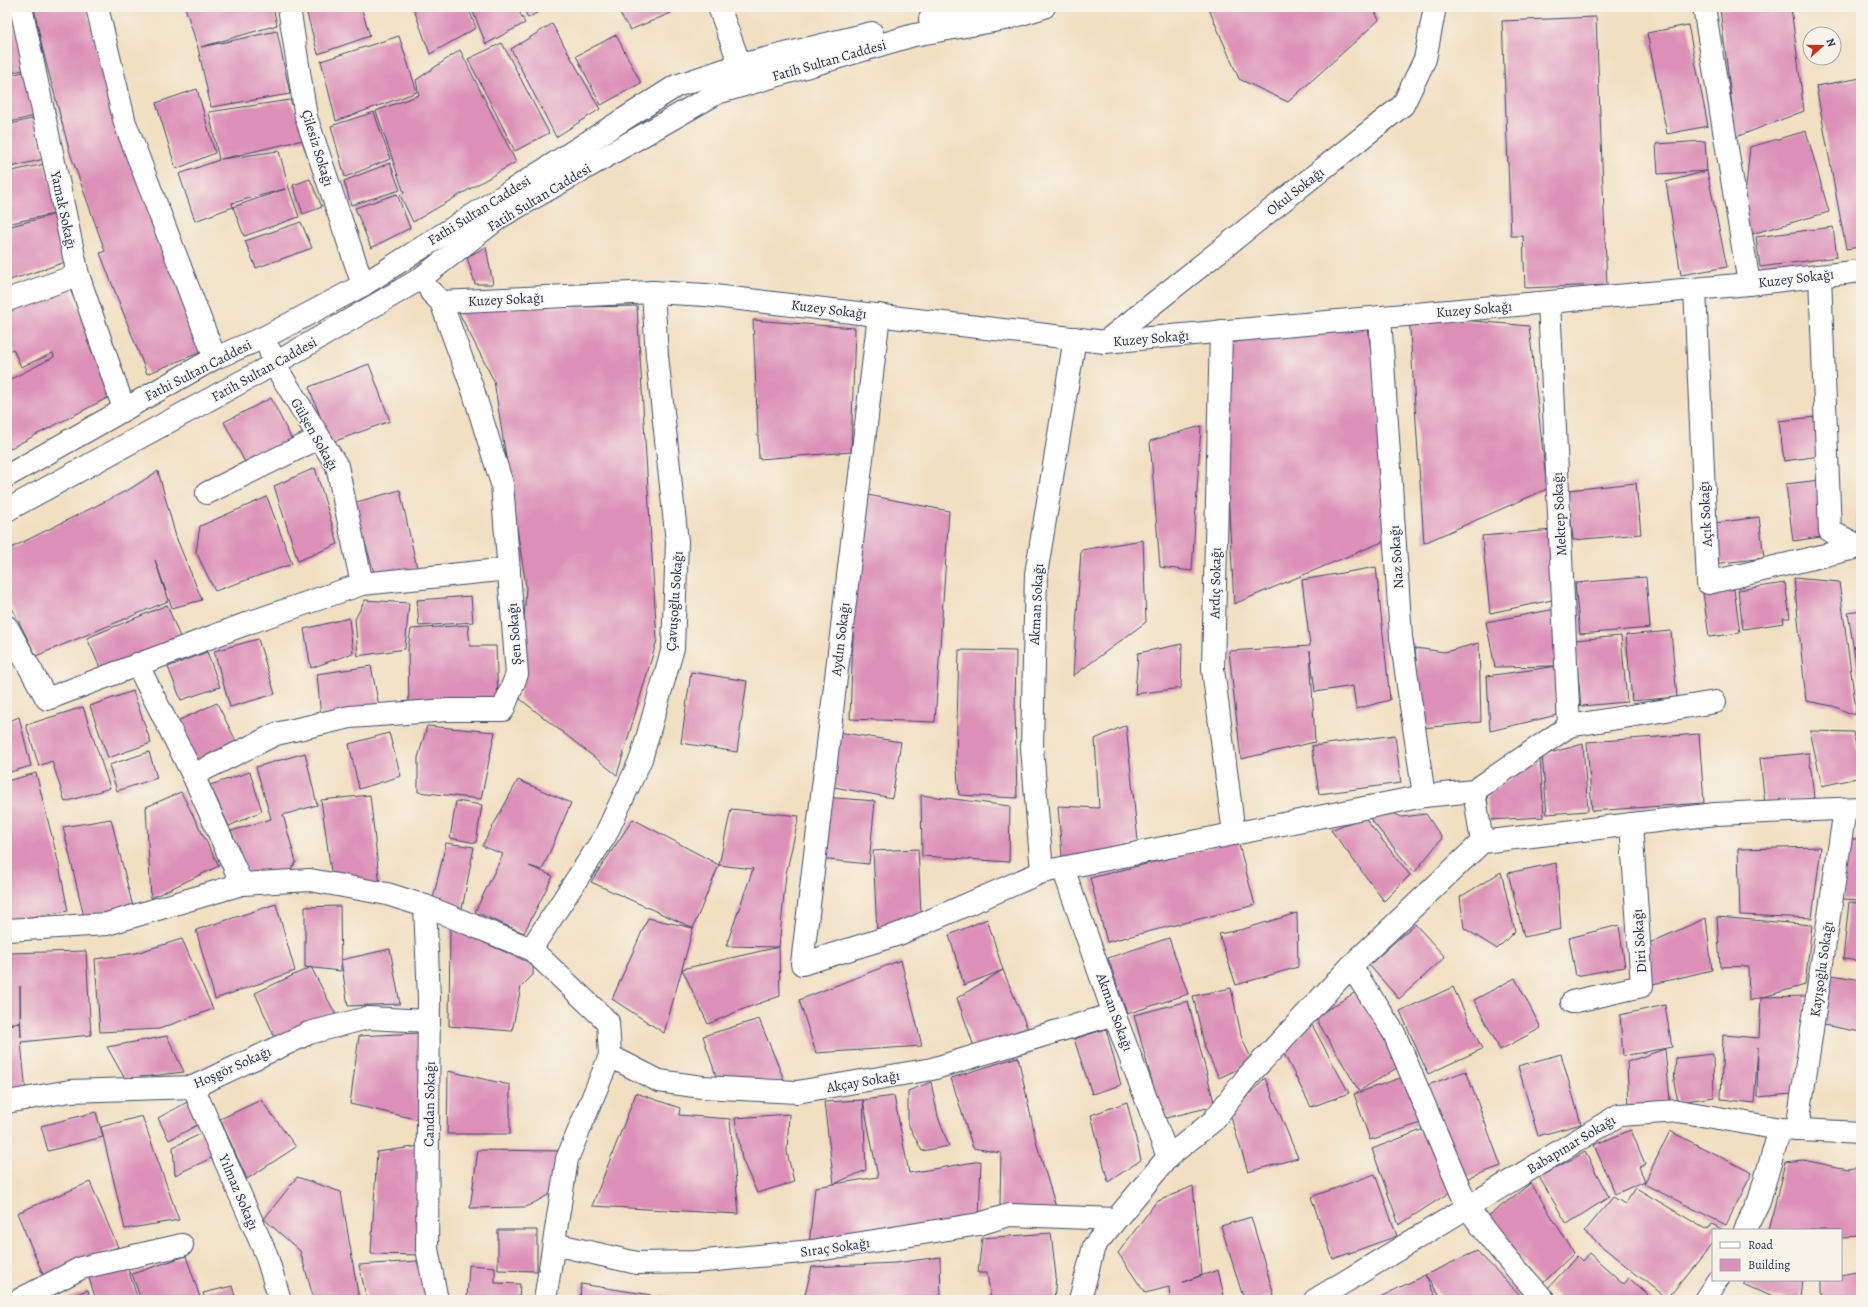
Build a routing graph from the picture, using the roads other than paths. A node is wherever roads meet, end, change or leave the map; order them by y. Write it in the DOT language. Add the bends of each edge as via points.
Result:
graph roads {
  1 [pos="21,7"];
  2 [pos="97,7"];
  3 [pos="289,7"];
  4 [pos="720,7"];
  5 [pos="973,7"];
  6 [pos="1044,7"];
  7 [pos="1435,7"];
  8 [pos="1704,7"];
  9 [pos="740,65"];
  10 [pos="405,257"];
  11 [pos="1861,271"];
  12 [pos="78,275"];
  13 [pos="1820,276"];
  14 [pos="420,279"];
  15 [pos="1749,284"];
  16 [pos="363,285"];
  17 [pos="1695,289"];
  18 [pos="653,292"];
  19 [pos="7,300"];
  20 [pos="441,302"];
  21 [pos="1549,303"];
  22 [pos="879,315"];
  23 [pos="1380,317"];
  24 [pos="1221,331"];
  25 [pos="264,337"];
  26 [pos="1074,338"];
  27 [pos="1105,342"];
  28 [pos="215,358"];
  29 [pos="274,364"];
  30 [pos="124,408"];
  31 [pos="319,438"];
  32 [pos="7,476"];
  33 [pos="207,493"];
  34 [pos="7,510"];
  35 [pos="1860,547"];
  36 [pos="509,569"];
  37 [pos="362,584"];
  38 [pos="7,626"];
  39 [pos="137,664"];
  40 [pos="1715,702"];
  41 [pos="1569,726"];
  42 [pos="193,775"];
  43 [pos="1474,791"];
  44 [pos="1424,796"];
  45 [pos="1853,809"];
  46 [pos="1631,824"];
  47 [pos="1234,834"];
  48 [pos="1482,842"];
  49 [pos="1063,868"];
  50 [pos="1042,872"];
  51 [pos="242,884"];
  52 [pos="425,906"];
  53 [pos="7,930"];
  54 [pos="531,949"];
  55 [pos="1351,966"];
  56 [pos="1572,1002"];
  57 [pos="1114,1014"];
  58 [pos="430,1021"];
  59 [pos="610,1056"];
  60 [pos="193,1087"];
  61 [pos="7,1102"];
  62 [pos="1788,1129"];
  63 [pos="1861,1133"];
  64 [pos="1168,1157"];
  65 [pos="1467,1206"];
  66 [pos="1116,1219"];
  67 [pos="1746,1229"];
  68 [pos="554,1244"];
  69 [pos="182,1245"];
  70 [pos="1717,1281"];
  71 [pos="19,1300"];
  72 [pos="280,1300"];
  73 [pos="437,1300"];
  74 [pos="545,1300"];
  75 [pos="1080,1300"];
  76 [pos="1315,1300"];
  77 [pos="1544,1300"];
  78 [pos="1705,1300"];
  1 -- 12 [label="street, Yamak Sokağı"];
  2 -- 28 [label="street" via="124,124"];
  3 -- 16 [label="street, Çilesiz Sokağı" via="306,118"];
  4 -- 9 [label="street"];
  5 -- 9 [label="street, Fathi Sultan Caddesi"];
  6 -- 14 [label="street, Fatih Sultan Caddesi" via="1005,19 914,35 716,93 500,217"];
  7 -- 27 [label="street, Okul Sokağı" via="1425,59 1403,105"];
  8 -- 15 [label="street"];
  9 -- 10 [label="street, Fathi Sultan Caddesi" via="676,86"];
  10 -- 14 [label="street, Şen Sokağı"];
  10 -- 16 [label="street, Fathi Sultan Caddesi"];
  11 -- 13 [label="street, Kuzey Sokağı"];
  12 -- 19 [label="street"];
  12 -- 30 [label="street, Yamak Sokağı"];
  13 -- 15 [label="street, Kuzey Sokağı"];
  13 -- 35 [label="street" via="1830,531"];
  14 -- 20 [label="street, Şen Sokağı"];
  14 -- 29 [label="street, Fatih Sultan Caddesi"];
  15 -- 17 [label="street, Kuzey Sokağı"];
  16 -- 25 [label="street, Fathi Sultan Caddesi"];
  17 -- 21 [label="street, Kuzey Sokağı"];
  17 -- 35 [label="street, Açık Sokağı" via="1708,583"];
  18 -- 20 [label="street, Kuzey Sokağı"];
  18 -- 22 [label="street, Kuzey Sokağı" via="706,295"];
  18 -- 54 [label="street, Çavuşoğlu Sokağı" via="657,356 678,542 673,648 641,759 605,836"];
  20 -- 36 [label="street, Şen Sokağı" via="473,390 502,484"];
  21 -- 23 [label="street, Kuzey Sokağı"];
  21 -- 41 [label="street, Mektep Sokağı"];
  22 -- 26 [label="street, Kuzey Sokağı"];
  22 -- 50 [label="street, Aydın Sokağı" via="802,964 899,934"];
  23 -- 24 [label="street, Kuzey Sokağı"];
  23 -- 44 [label="street, Naz Sokağı" via="1401,637"];
  24 -- 27 [label="street, Kuzey Sokağı"];
  24 -- 47 [label="street, Ardıç Sokağı" via="1213,669"];
  25 -- 28 [label="street, Fathi Sultan Caddesi"];
  25 -- 29 [label="street, Gülşen Sokağı"];
  26 -- 27 [label="street, Kuzey Sokağı"];
  26 -- 50 [label="street, Akman Sokağı" via="1036,574 1032,748"];
  28 -- 30 [label="street, Fathi Sultan Caddesi"];
  29 -- 31 [label="street, Gülşen Sokağı"];
  29 -- 34 [label="street, Fatih Sultan Caddesi"];
  30 -- 32 [label="street, Fathi Sultan Caddesi"];
  31 -- 33 [label="street"];
  31 -- 37 [label="street, Gülşen Sokağı" via="337,466"];
  36 -- 37 [label="street"];
  36 -- 42 [label="street, Şen Sokağı" via="517,674 503,710 448,710 350,717 276,734"];
  37 -- 39 [label="street"];
  38 -- 39 [label="street" via="47,699"];
  39 -- 42 [label="street"];
  40 -- 41 [label="street"];
  41 -- 43 [label="street"];
  42 -- 51 [label="street"];
  43 -- 44 [label="street"];
  43 -- 48 [label="street"];
  44 -- 47 [label="street"];
  45 -- 46 [label="street" via="1715,814"];
  45 -- 62 [label="street, Kayışoğlu Sokağı"];
  46 -- 48 [label="street"];
  46 -- 56 [label="street, Diri Sokağı" via="1642,986"];
  47 -- 49 [label="street"];
  48 -- 55 [label="street"];
  49 -- 50 [label="street"];
  49 -- 57 [label="street, Akman Sokağı"];
  51 -- 52 [label="street" via="310,880 387,894"];
  51 -- 53 [label="street" via="107,924"];
  52 -- 54 [label="street"];
  52 -- 58 [label="street, Candan Sokağı"];
  54 -- 59 [label="street" via="608,1022"];
  55 -- 64 [label="street" via="1247,1077 1213,1121"];
  55 -- 65 [label="street" via="1394,1033"];
  57 -- 59 [label="street, Akçay Sokağı" via="932,1069 797,1092 702,1087 659,1081"];
  57 -- 64 [label="street, Akman Sokağı"];
  58 -- 60 [label="street, Hoşgör Sokağı" via="367,1018 309,1033"];
  58 -- 73 [label="street, Candan Sokağı" via="427,1249"];
  59 -- 68 [label="street" via="568,1159"];
  60 -- 61 [label="street, Hoşgör Sokağı" via="70,1091"];
  60 -- 72 [label="street, Yılmaz Sokağı" via="266,1254"];
  62 -- 63 [label="street, Babapınar Sokağı"];
  62 -- 65 [label="street, Babapınar Sokağı" via="1679,1111 1619,1115"];
  62 -- 67 [label="street, Kayışoğlu Sokağı" via="1760,1201"];
  64 -- 66 [label="street"];
  65 -- 76 [label="street, Babapınar Sokağı"];
  65 -- 77 [label="street" via="1497,1247"];
  66 -- 68 [label="street, Sıraç Sokağı" via="1009,1215 979,1224 812,1251 695,1262 637,1263"];
  66 -- 75 [label="street" via="1094,1246"];
  68 -- 74 [label="street"];
  69 -- 71 [label="street" via="81,1268"];
  70 -- 78 [label="street"];
}
